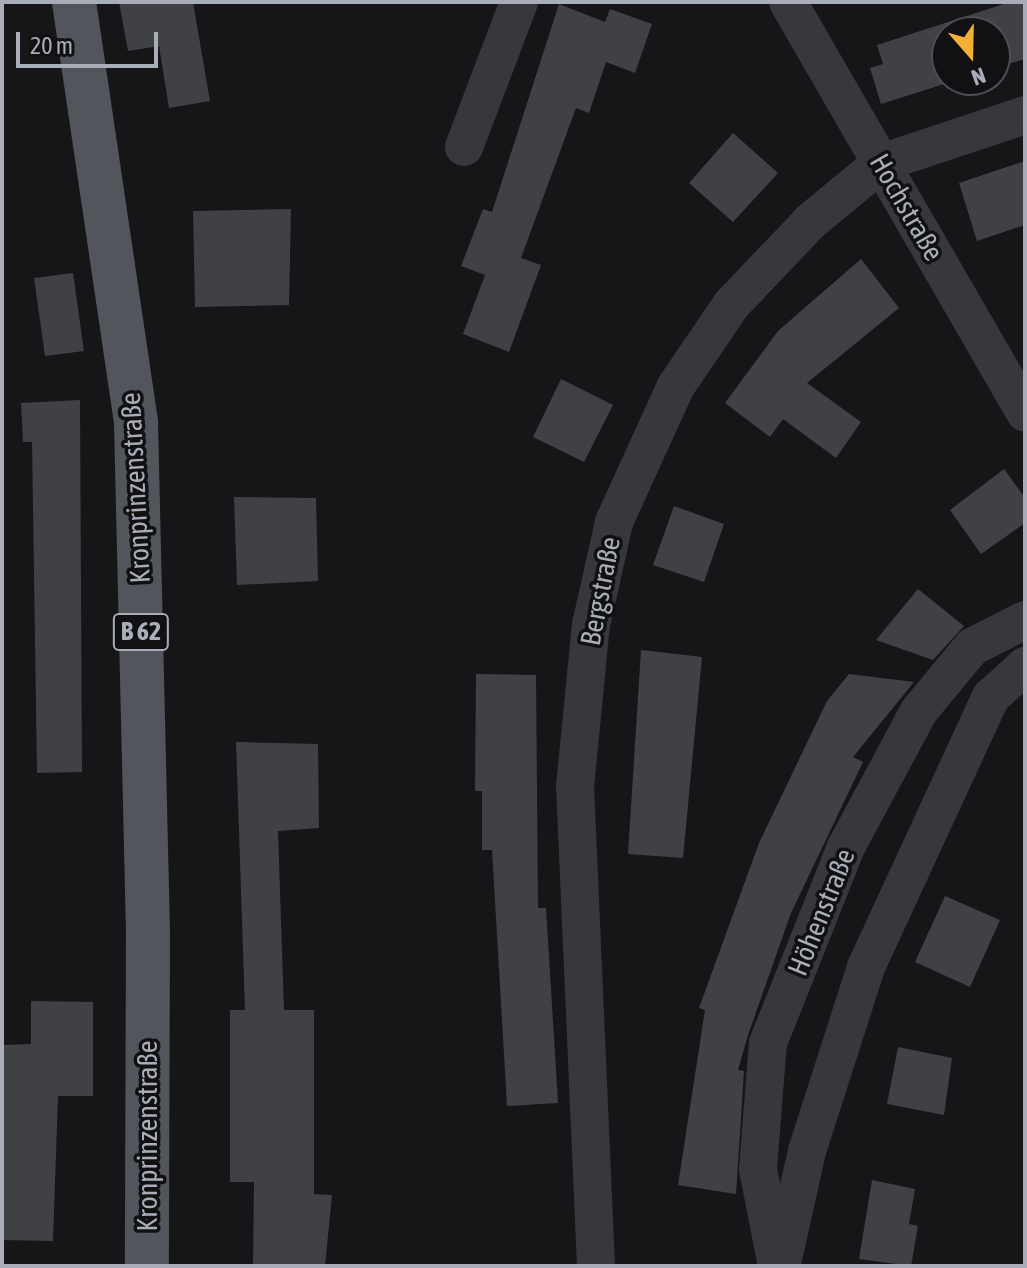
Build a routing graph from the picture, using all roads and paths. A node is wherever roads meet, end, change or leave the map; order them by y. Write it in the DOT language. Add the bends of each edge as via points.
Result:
graph roads {
  1 [pos="74,2"];
  2 [pos="519,2"];
  3 [pos="788,2"];
  4 [pos="1025,115"];
  5 [pos="464,147"];
  6 [pos="881,163"];
  7 [pos="1025,412"];
  8 [pos="1025,620"];
  9 [pos="1025,666"];
  10 [pos="147,1266"];
  11 [pos="596,1266"];
  12 [pos="779,1266"];
  1 -- 10 [label="main road, Kronprinzenstraße / B 62" via="136,423 148,932"];
  2 -- 5 [label="street"];
  3 -- 6 [label="street, Hochstraße"];
  4 -- 6 [label="street, Bergstraße"];
  6 -- 7 [label="street, Hochstraße"];
  6 -- 11 [label="street, Bergstraße" via="811,221 731,305 676,386 614,522 591,625 575,787"];
  8 -- 12 [label="street, Höhenstraße" via="972,647 919,711 846,847 768,1043 758,1169"];
  9 -- 12 [label="street, Höhenstraße" via="991,697 866,967 807,1151"];
}
